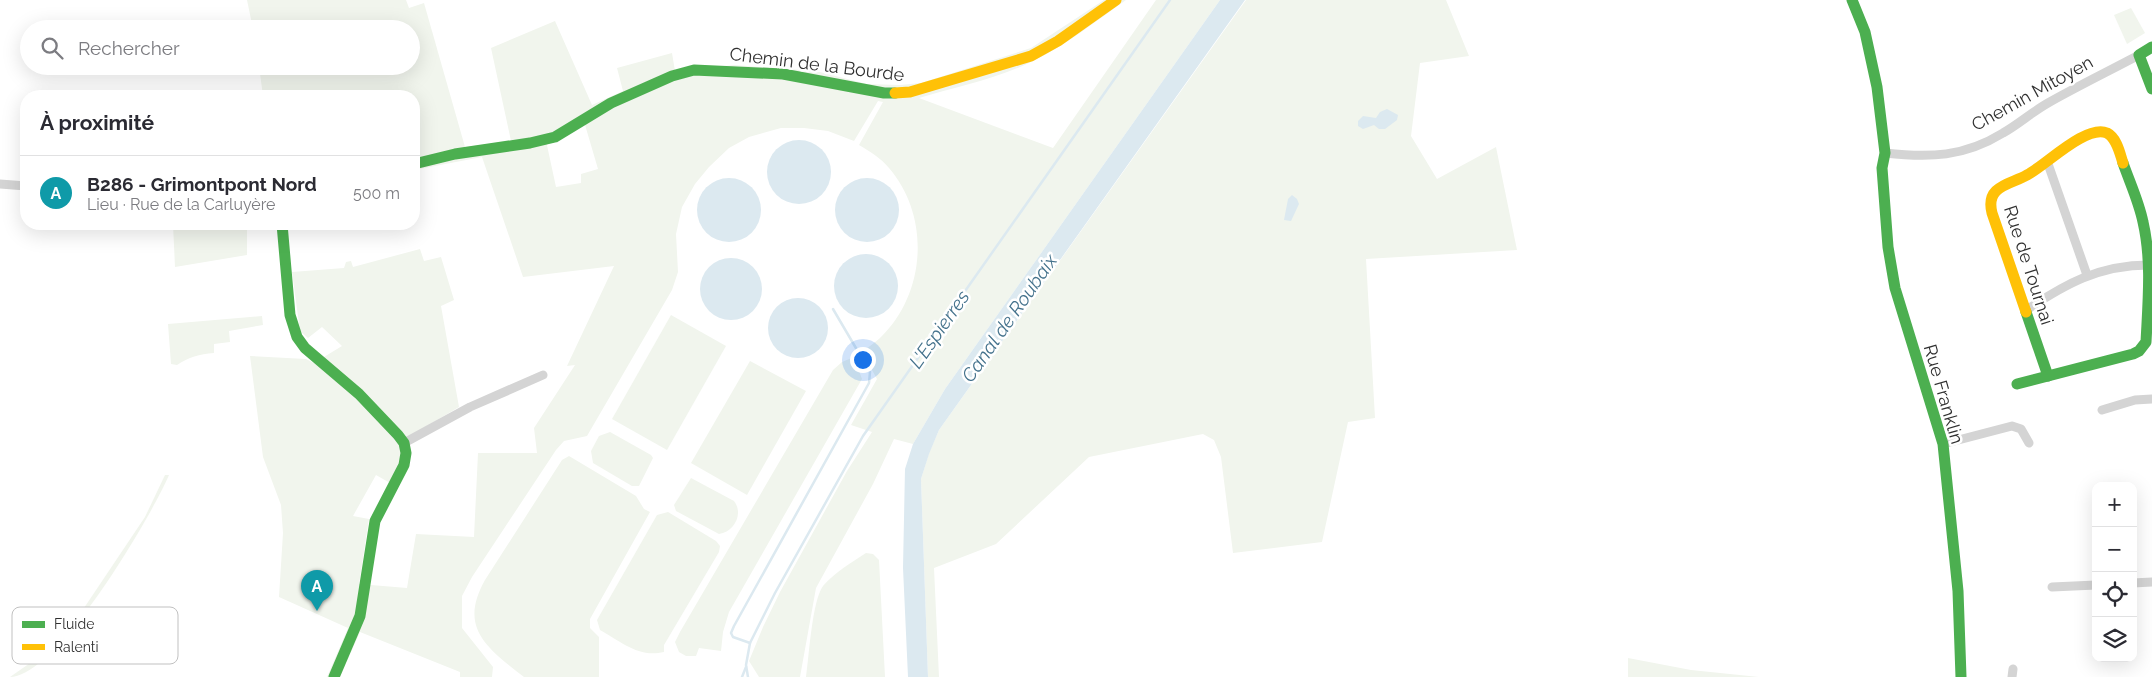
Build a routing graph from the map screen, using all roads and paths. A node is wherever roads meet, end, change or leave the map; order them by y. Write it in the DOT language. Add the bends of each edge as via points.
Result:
graph roads {
  1 [pos="1116,0"];
  2 [pos="1852,0"];
  3 [pos="2152,47"];
  4 [pos="2139,55"];
  5 [pos="2152,89"];
  6 [pos="1885,153"];
  7 [pos="2047,161"];
  8 [pos="420,163"];
  9 [pos="0,184"];
  10 [pos="20,186"];
  11 [pos="283,230"];
  12 [pos="2151,264"];
  13 [pos="2086,275"];
  14 [pos="2025,311"];
  15 [pos="543,375"];
  16 [pos="2048,376"];
  17 [pos="2017,384"];
  18 [pos="2152,399"];
  19 [pos="2102,410"];
  20 [pos="404,443"];
  21 [pos="1943,444"];
  22 [pos="2029,444"];
  23 [pos="2152,582"];
  24 [pos="2137,583"];
  25 [pos="2092,585"];
  26 [pos="2052,587"];
  27 [pos="334,677"];
  28 [pos="1961,677"];
  1 -- 8 [label="street, Chemin de la Bourde" via="1031,56 910,92 884,93 775,73 700,70 672,76 611,103 555,137"];
  2 -- 6 [label="street" via="1865,32 1877,86"];
  3 -- 4 [label="street"];
  4 -- 5 [label="street"];
  4 -- 6 [label="street, Chemin Mitoyen" via="2049,102 1984,142 1939,156"];
  6 -- 21 [label="street, Rue Franklin" via="1882,168 1888,248 1894,280 1908,336"];
  7 -- 12 [label="street, Rue de Tournai" via="2057,152 2096,133 2106,132 2113,138 2143,221"];
  7 -- 13 [label="street"];
  7 -- 14 [label="street, Rue de Tournai" via="1997,190 1991,203"];
  9 -- 10 [label="street"];
  11 -- 20 [label="street" via="290,315 297,337 305,348 352,387"];
  12 -- 13 [label="street" via="2123,266"];
  12 -- 16 [label="street, Rue de Tournai" via="2148,336 2143,347 2133,354"];
  13 -- 14 [label="street"];
  14 -- 16 [label="street, Rue de Tournai"];
  15 -- 20 [label="street" via="470,407"];
  16 -- 17 [label="street, Rue de Tournai"];
  18 -- 19 [label="street" via="2135,400"];
  20 -- 27 [label="street" via="404,465 375,521 360,616"];
  21 -- 22 [label="street" via="2012,426 2021,429"];
  21 -- 28 [label="street, Rue Franklin" via="1958,591"];
  23 -- 24 [label="street"];
  25 -- 26 [label="street"];
}
